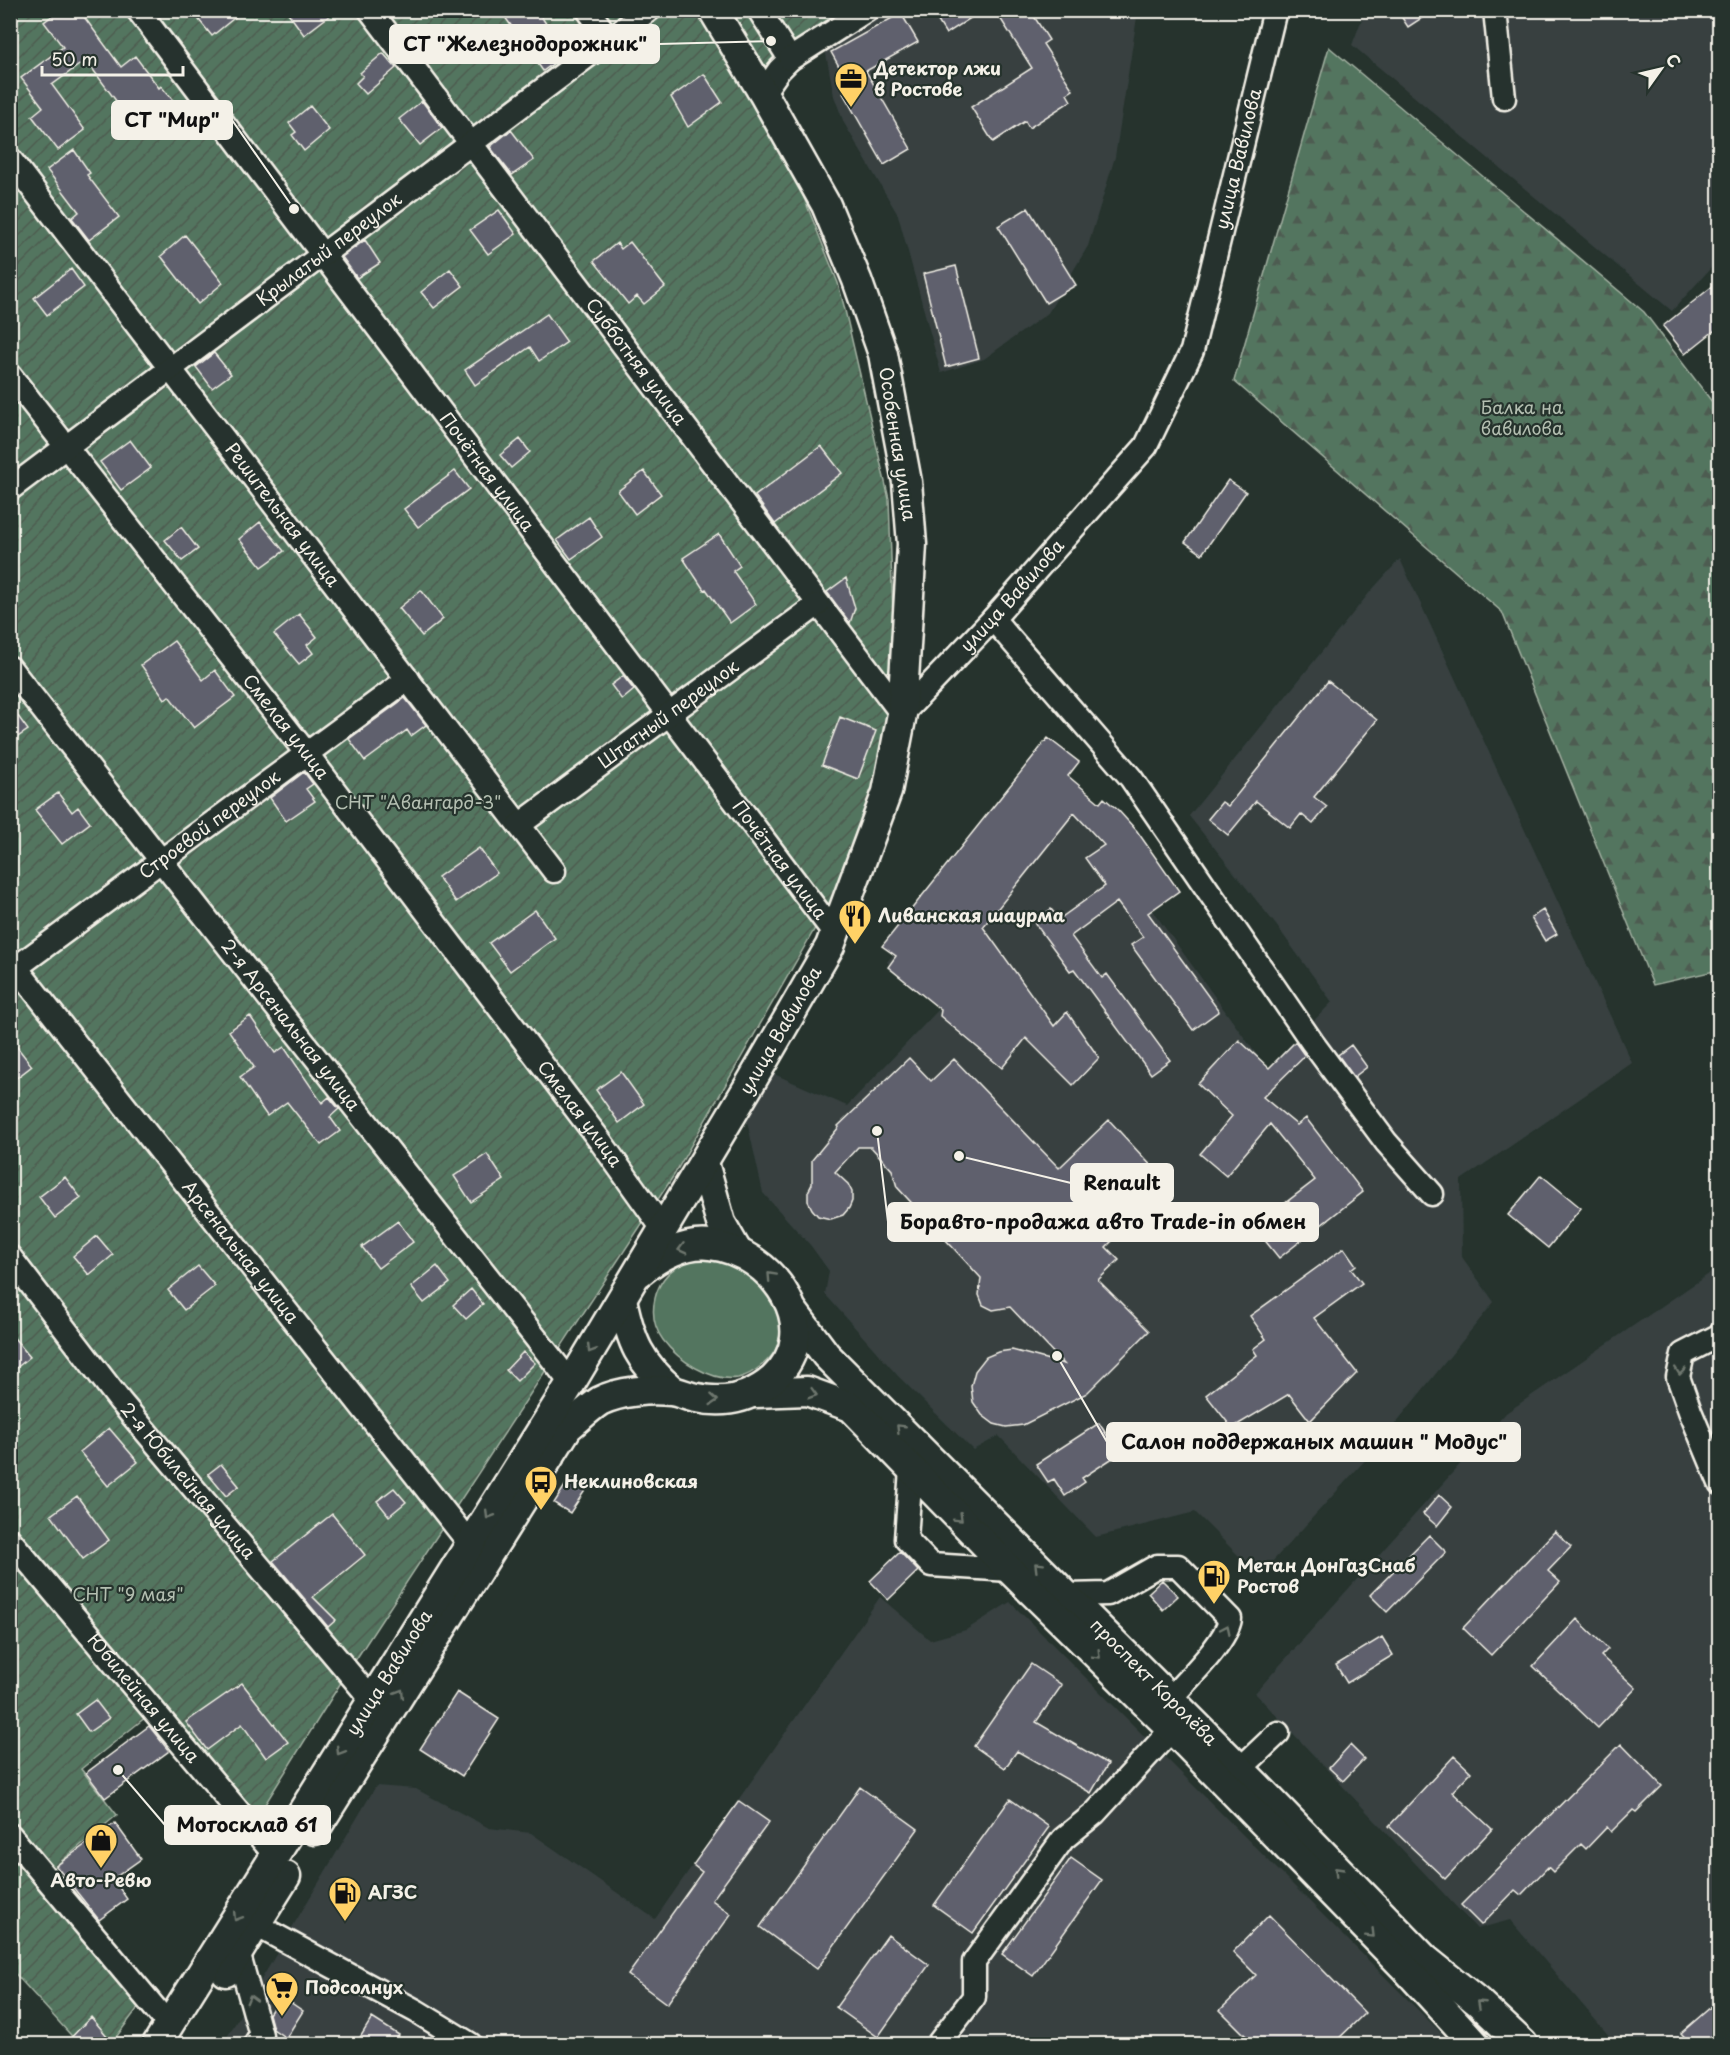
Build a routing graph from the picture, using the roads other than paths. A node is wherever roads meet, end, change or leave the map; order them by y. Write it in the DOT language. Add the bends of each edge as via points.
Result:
graph roads {
  1 [pos="138,10"];
  2 [pos="370,10"];
  3 [pos="588,10"];
  4 [pos="649,10"];
  5 [pos="712,10"];
  6 [pos="759,10"];
  7 [pos="867,10"];
  8 [pos="1275,10"];
  9 [pos="1495,10"];
  10 [pos="609,39"];
  11 [pos="790,59"];
  12 [pos="763,93"];
  13 [pos="1504,98"];
  14 [pos="470,143"];
  15 [pos="10,159"];
  16 [pos="322,254"];
  17 [pos="170,368"];
  18 [pos="10,375"];
  19 [pos="66,447"];
  20 [pos="10,489"];
  21 [pos="817,605"];
  22 [pos="993,619"];
  23 [pos="10,668"];
  24 [pos="408,679"];
  25 [pos="902,714"];
  26 [pos="669,715"];
  27 [pos="307,754"];
  28 [pos="519,825"];
  29 [pos="161,861"];
  30 [pos="554,872"];
  31 [pos="835,934"];
  32 [pos="12,967"];
  33 [pos="704,1163"];
  34 [pos="1432,1194"];
  35 [pos="663,1229"];
  36 [pos="737,1251"];
  37 [pos="10,1257"];
  38 [pos="628,1288"];
  39 [pos="793,1311"];
  40 [pos="1719,1335"];
  41 [pos="571,1383"];
  42 [pos="673,1391"];
  43 [pos="754,1393"];
  44 [pos="911,1469"];
  45 [pos="1719,1484"];
  46 [pos="10,1540"];
  47 [pos="470,1544"];
  48 [pos="1010,1570"];
  49 [pos="1067,1595"];
  50 [pos="1170,1698"];
  51 [pos="372,1700"];
  52 [pos="1172,1729"];
  53 [pos="1278,1733"];
  54 [pos="1240,1769"];
  55 [pos="10,1835"];
  56 [pos="276,1856"];
  57 [pos="256,1925"];
  58 [pos="238,1952"];
  59 [pos="168,2038"];
  60 [pos="255,2044"];
  61 [pos="470,2044"];
  62 [pos="938,2044"];
  63 [pos="1475,2044"];
  64 [pos="1522,2044"];
  1 -- 16 [label="street, Почётная улица"];
  2 -- 14 [label="street, Субботняя улица"];
  3 -- 10 [label="street"];
  4 -- 10 [label="street, Крылатый переулок"];
  5 -- 12 [label="main road, Особенная улица"];
  6 -- 11 [label="street"];
  7 -- 11 [label="street"];
  8 -- 22 [label="street, улица Вавилова" via="1192,351 1146,446"];
  9 -- 13 [label="street"];
  10 -- 14 [label="street, Крылатый переулок"];
  11 -- 12 [label="street"];
  12 -- 25 [label="main road, Особенная улица" via="826,205 883,354 907,482 912,544"];
  14 -- 16 [label="street, Крылатый переулок"];
  14 -- 21 [label="street, Субботняя улица"];
  15 -- 17 [label="street, Решительная улица"];
  16 -- 17 [label="street, Крылатый переулок"];
  16 -- 26 [label="street, Почётная улица"];
  17 -- 19 [label="street, Крылатый переулок"];
  17 -- 24 [label="street, Решительная улица"];
  18 -- 19 [label="street, Смелая улица"];
  19 -- 20 [label="street, Крылатый переулок"];
  19 -- 27 [label="street, Смелая улица"];
  21 -- 25 [label="street, Субботняя улица"];
  21 -- 26 [label="street, Штатный переулок"];
  22 -- 25 [label="street, улица Вавилова"];
  22 -- 34 [label="street" via="1131,778 1312,1042 1386,1142"];
  23 -- 29 [label="street, 2-я Арсенальная улица"];
  24 -- 27 [label="street, Строевой переулок"];
  24 -- 28 [label="street, Решительная улица"];
  25 -- 31 [label="main road, улица Вавилова" via="887,792"];
  26 -- 28 [label="street, Штатный переулок"];
  26 -- 31 [label="street, Почётная улица"];
  27 -- 29 [label="street, Строевой переулок"];
  27 -- 35 [label="street, Смелая улица"];
  28 -- 30 [label="street, Решительная улица"];
  29 -- 32 [label="street, Строевой переулок"];
  29 -- 41 [label="street, 2-я Арсенальная улица"];
  31 -- 33 [label="main road, улица Вавилова"];
  32 -- 47 [label="street, Арсенальная улица"];
  33 -- 35 [label="main road, улица Вавилова"];
  33 -- 36 [label="main road, улица Вавилова" via="721,1223"];
  35 -- 38 [label="main road, улица Вавилова"];
  36 -- 38 [label="main road, улица Вавилова, one-way" via="709,1245 687,1247 667,1254"];
  39 -- 36 [label="main road, улица Вавилова, one-way" via="782,1288 762,1266"];
  37 -- 51 [label="street, 2-я Юбилейная улица" via="120,1401"];
  38 -- 41 [label="main road, улица Вавилова, one-way"];
  38 -- 42 [label="main road, улица Вавилова" via="629,1332 641,1358"];
  39 -- 43 [label="main road, улица Вавилова" via="795,1341 788,1361"];
  49 -- 39 [label="main road, проспект Королёва, one-way" via="826,1355"];
  40 -- 45 [label="street, one-way" via="1683,1354 1678,1377"];
  41 -- 47 [label="main road, улица Вавилова, one-way"];
  42 -- 43 [label="main road, улица Вавилова, one-way" via="698,1399 730,1401"];
  57 -- 42 [label="main road, улица Вавилова, one-way" via="568,1427 600,1401 633,1391"];
  43 -- 44 [label="main road, проспект Королёва, one-way" via="807,1391 850,1407"];
  44 -- 48 [label="main road, проспект Королёва, one-way"];
  44 -- 48 [label="street" via="906,1539 931,1565"];
  46 -- 56 [label="street, Юбилейная улица"];
  47 -- 51 [label="main road, улица Вавилова"];
  48 -- 52 [label="main road, проспект Королёва, one-way"];
  49 -- 50 [label="main road, проспект Королёва"];
  50 -- 49 [label="street, one-way" via="1219,1642 1230,1619 1186,1574 1178,1566 1157,1566 1108,1594"];
  50 -- 54 [label="main road, проспект Королёва"];
  51 -- 56 [label="main road, улица Вавилова, one-way"];
  52 -- 62 [label="street" via="1095,1813 1063,1839 974,1962 974,1997"];
  52 -- 63 [label="main road, проспект Королёва, one-way"];
  53 -- 54 [label="street"];
  64 -- 54 [label="main road, проспект Королёва, one-way" via="1478,2001 1425,1959"];
  55 -- 59 [label="street"];
  56 -- 59 [label="main road, улица Вавилова, one-way"];
  57 -- 58 [label="main road, улица Вавилова"];
  57 -- 61 [label="street"];
  58 -- 59 [label="main road, улица Вавилова"];
  60 -- 58 [label="street, one-way" via="261,2035"];
}
